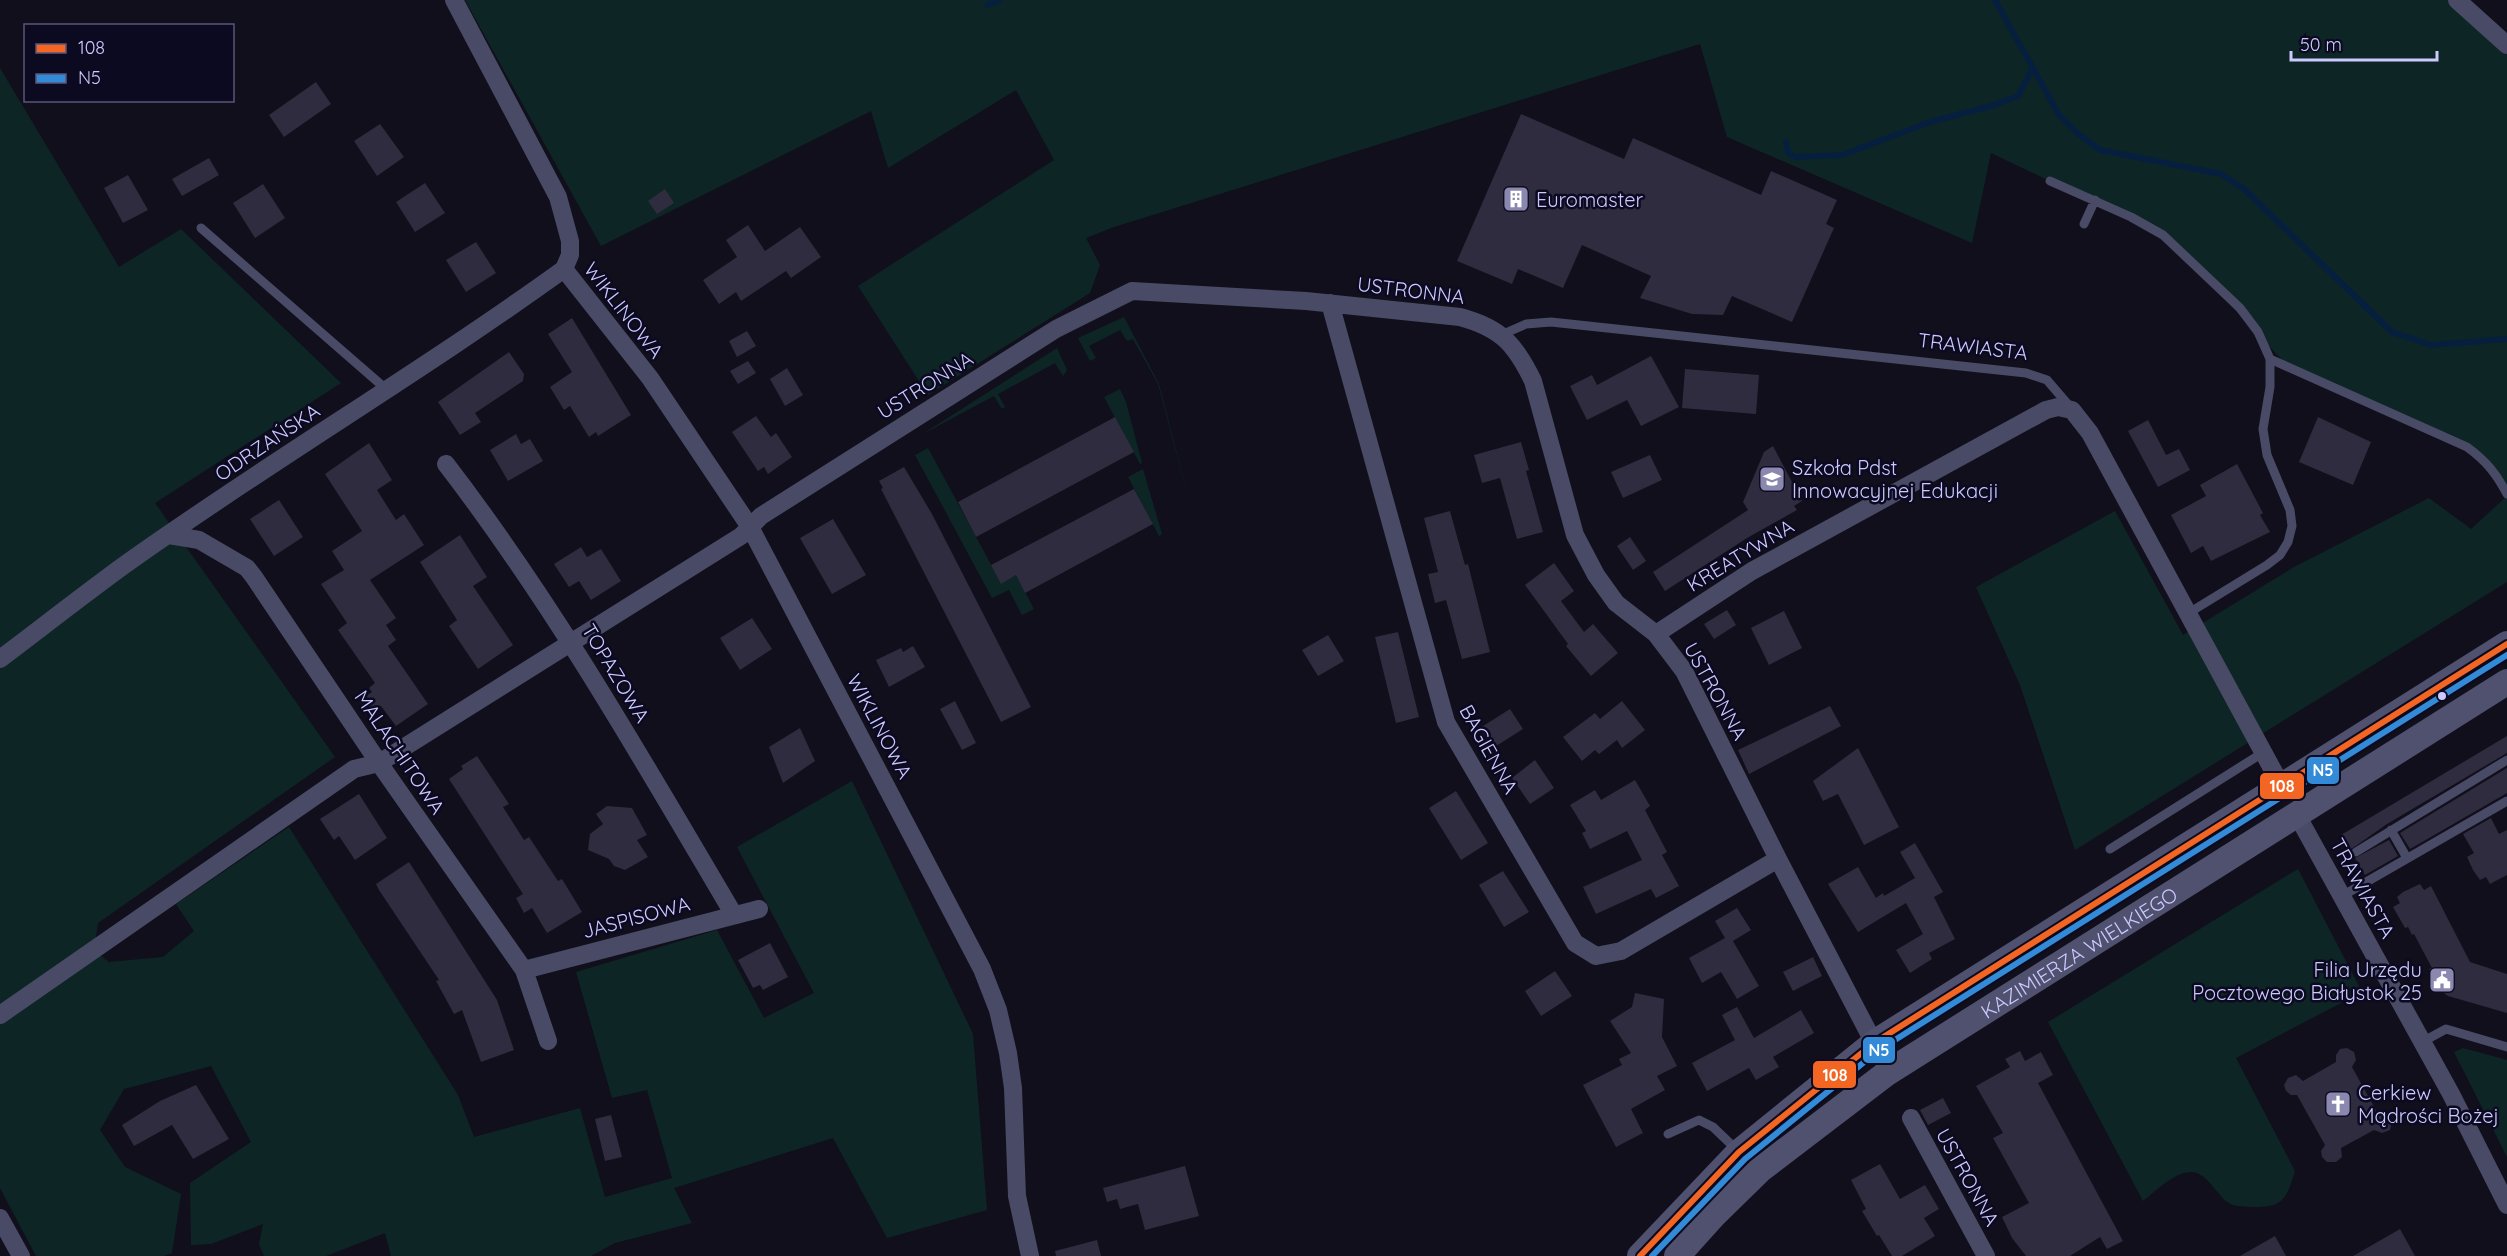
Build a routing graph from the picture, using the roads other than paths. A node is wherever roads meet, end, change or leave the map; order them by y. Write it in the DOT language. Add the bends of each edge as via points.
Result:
graph roads {
  1 [pos="454,0"];
  2 [pos="2457,0"];
  3 [pos="2507,45"];
  4 [pos="2050,181"];
  5 [pos="2096,200"];
  6 [pos="2084,224"];
  7 [pos="201,228"];
  8 [pos="564,270"];
  9 [pos="1330,303"];
  10 [pos="1501,335"];
  11 [pos="2270,359"];
  12 [pos="386,389"];
  13 [pos="2072,410"];
  14 [pos="447,464"];
  15 [pos="2507,494"];
  16 [pos="750,527"];
  17 [pos="169,535"];
  18 [pos="2187,614"];
  19 [pos="1656,634"];
  20 [pos="571,641"];
  21 [pos="0,659"];
  22 [pos="2504,668"];
  23 [pos="2264,752"];
  24 [pos="2507,760"];
  25 [pos="380,763"];
  26 [pos="2281,785"];
  27 [pos="2507,801"];
  28 [pos="2297,815"];
  29 [pos="2391,830"];
  30 [pos="2110,849"];
  31 [pos="2356,852"];
  32 [pos="2407,858"];
  33 [pos="1778,859"];
  34 [pos="2342,896"];
  35 [pos="759,909"];
  36 [pos="734,915"];
  37 [pos="524,969"];
  38 [pos="0,1015"];
  39 [pos="548,1041"];
  40 [pos="2422,1042"];
  41 [pos="1874,1043"];
  42 [pos="2507,1047"];
  43 [pos="1911,1119"];
  44 [pos="1668,1134"];
  45 [pos="1739,1152"];
  46 [pos="2507,1205"];
  47 [pos="0,1218"];
  48 [pos="21,1256"];
  49 [pos="1030,1256"];
  50 [pos="1640,1256"];
  51 [pos="1677,1256"];
  52 [pos="1986,1256"];
  1 -- 8 [label="street" via="558,197 570,241"];
  2 -- 3 [label="street"];
  4 -- 5 [label="lane"];
  5 -- 6 [label="lane"];
  5 -- 11 [label="lane" via="2163,235 2240,308 2258,332"];
  7 -- 12 [label="lane"];
  8 -- 12 [label="street, ODRZAŃSKA"];
  8 -- 16 [label="street, WIKLINOWA" via="650,378"];
  9 -- 10 [label="street, USTRONNA" via="1460,317 1484,324"];
  9 -- 16 [label="street, USTRONNA" via="1132,291 1056,329 761,516"];
  9 -- 33 [label="street, BAGIENNA" via="1446,722 1575,943 1596,957 1621,951"];
  10 -- 13 [label="lane, TRAWIASTA" via="1526,324 1551,322 2026,373 2047,380"];
  10 -- 19 [label="street, USTRONNA" via="1524,362 1533,381 1575,535 1616,603"];
  11 -- 15 [label="lane" via="2467,447 2486,461"];
  11 -- 18 [label="lane" via="2263,429 2266,455 2290,510 2288,542 2267,565"];
  12 -- 17 [label="street, ODRZAŃSKA"];
  13 -- 18 [label="street, TRAWIASTA" via="2090,433"];
  13 -- 19 [label="street, KREATYWNA" via="2046,410 1752,570"];
  14 -- 20 [label="street, TOPAZOWA"];
  16 -- 20 [label="street, USTRONNA"];
  16 -- 49 [label="street, WIKLINOWA" via="982,969 998,1010 1013,1088 1017,1196"];
  17 -- 21 [label="street, ODRZAŃSKA"];
  17 -- 25 [label="street, MALACHITOWA" via="199,540 247,568"];
  18 -- 23 [label="street, TRAWIASTA"];
  19 -- 33 [label="street, USTRONNA" via="1684,671"];
  20 -- 25 [label="street, USTRONNA"];
  20 -- 36 [label="street, TOPAZOWA"];
  22 -- 26 [label="main road, KAZIMIERZA WIELKIEGO"];
  22 -- 28 [label="main road, KAZIMIERZA WIELKIEGO"];
  23 -- 26 [label="street, TRAWIASTA"];
  23 -- 30 [label="lane"];
  24 -- 29 [label="lane"];
  25 -- 37 [label="street, MALACHITOWA"];
  25 -- 38 [label="street, USTRONNA" via="354,770"];
  26 -- 41 [label="main road, KAZIMIERZA WIELKIEGO"];
  27 -- 32 [label="lane"];
  28 -- 34 [label="street, TRAWIASTA"];
  28 -- 51 [label="main road, KAZIMIERZA WIELKIEGO" via="1887,1073 1760,1170"];
  29 -- 31 [label="lane"];
  29 -- 32 [label="lane"];
  32 -- 34 [label="lane"];
  33 -- 41 [label="street, USTRONNA"];
  34 -- 40 [label="street, TRAWIASTA"];
  35 -- 36 [label="street, JASPISOWA"];
  36 -- 37 [label="street, JASPISOWA"];
  37 -- 39 [label="street, MALACHITOWA"];
  40 -- 42 [label="lane" via="2446,1029"];
  40 -- 46 [label="street, TRAWIASTA"];
  41 -- 45 [label="main road, KAZIMIERZA WIELKIEGO"];
  43 -- 52 [label="street, USTRONNA"];
  44 -- 45 [label="lane" via="1699,1120 1713,1127"];
  45 -- 50 [label="main road, KAZIMIERZA WIELKIEGO"];
  47 -- 48 [label="street"];
}
